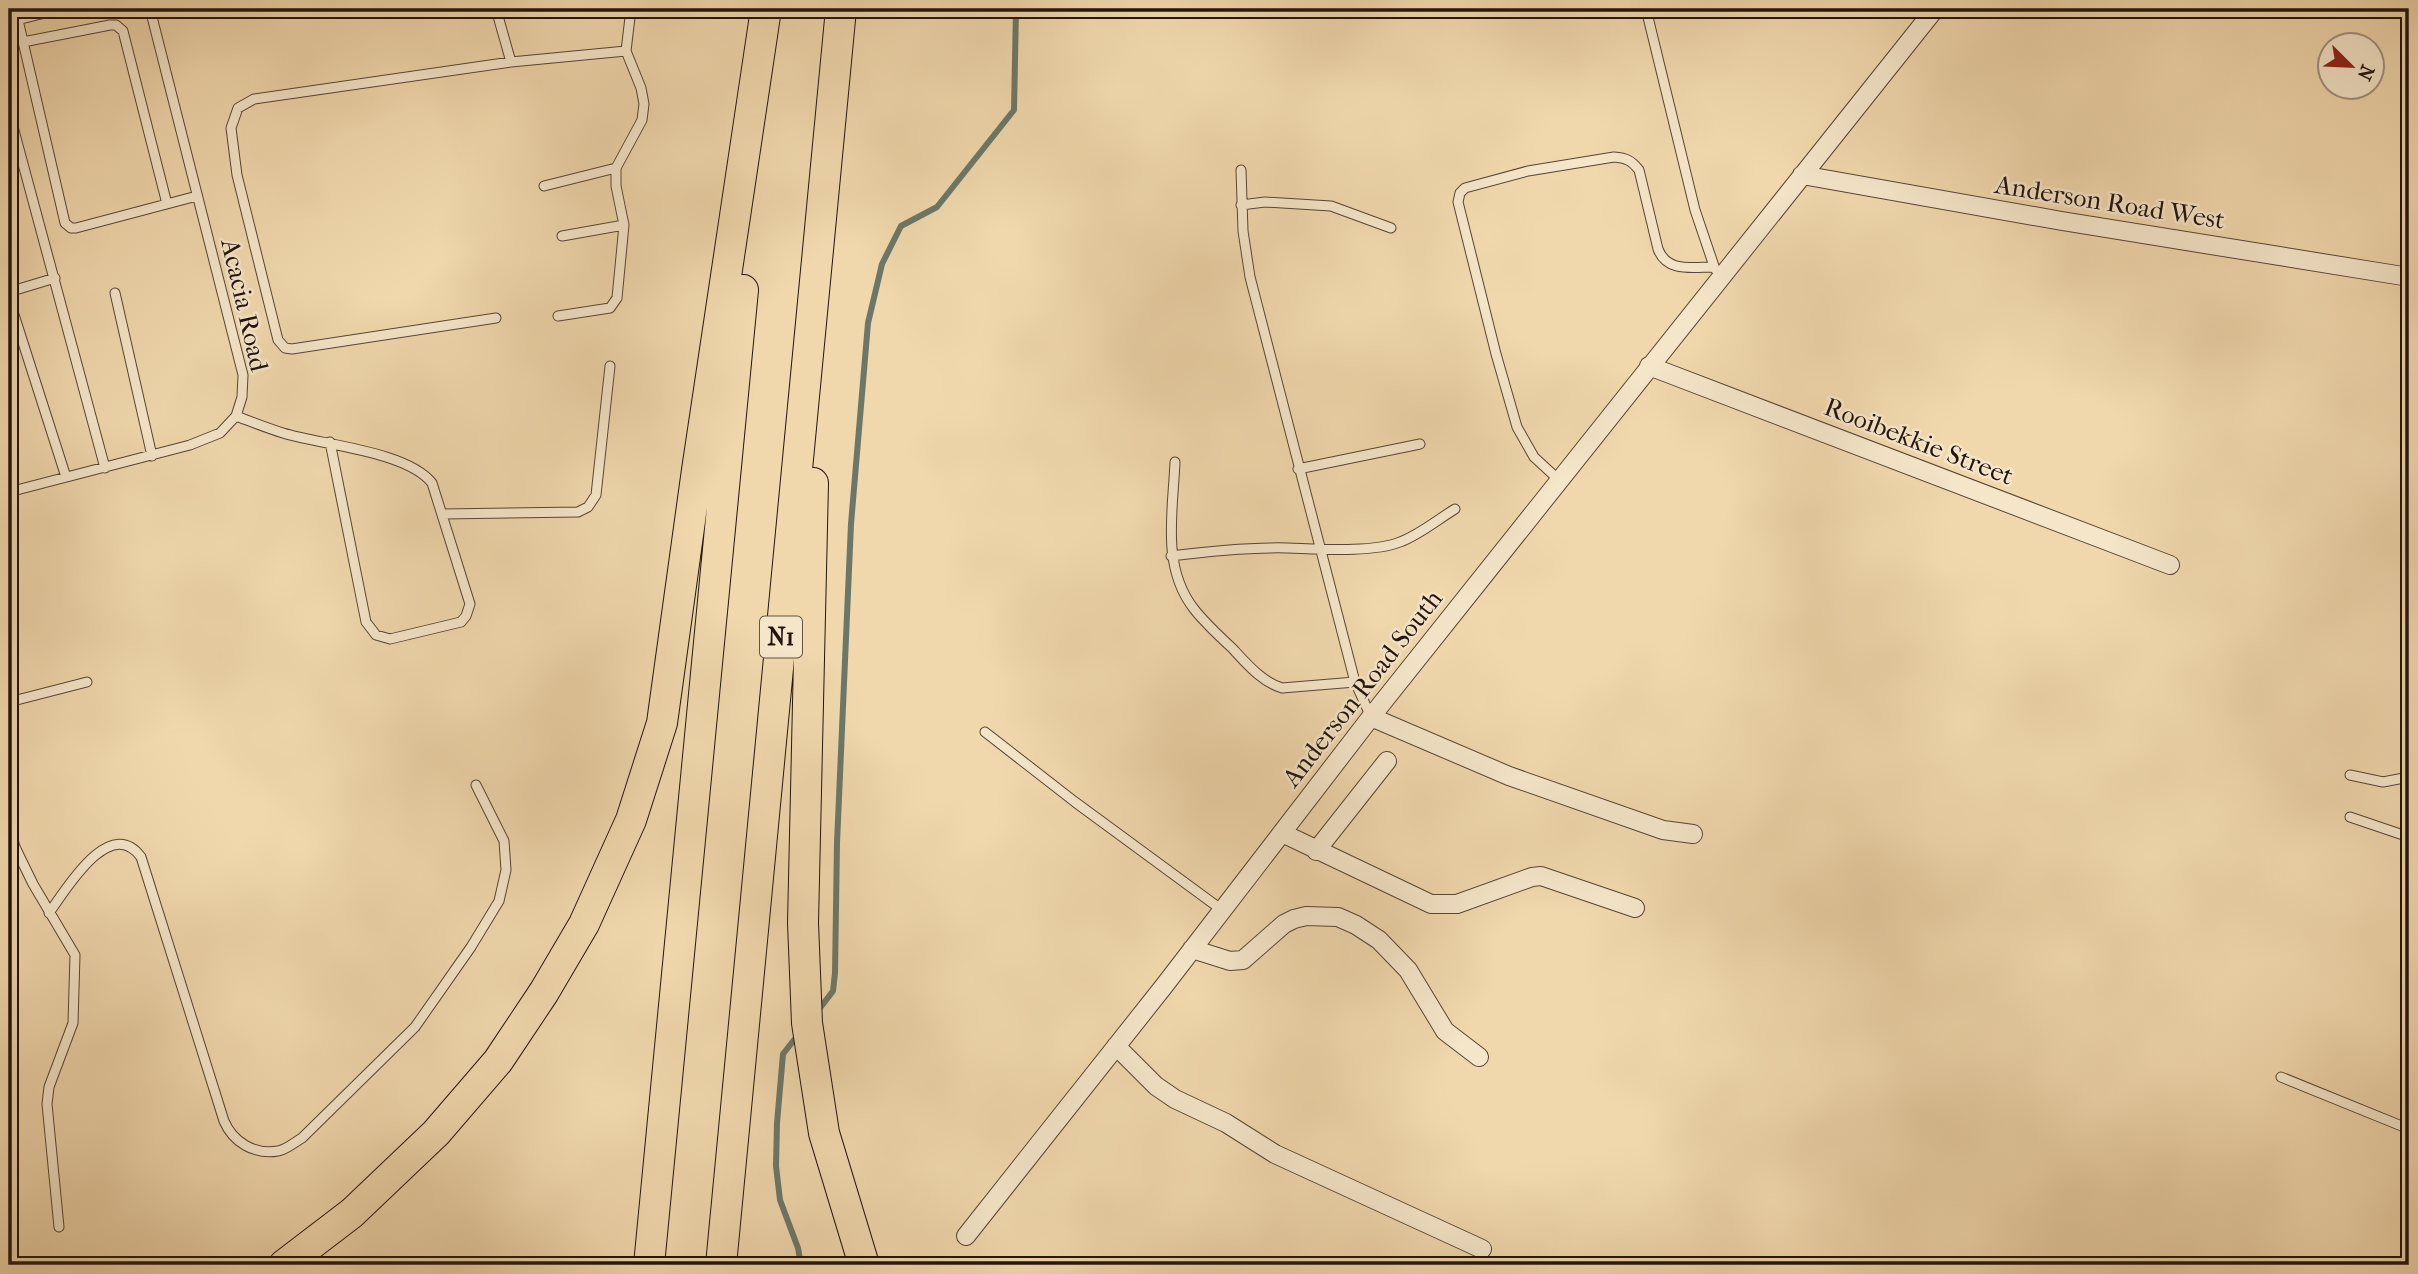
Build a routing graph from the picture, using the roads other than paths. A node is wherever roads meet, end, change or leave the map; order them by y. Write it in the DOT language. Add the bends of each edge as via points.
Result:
graph roads {
  1 [pos="61,9"];
  2 [pos="150,9"];
  3 [pos="496,9"];
  4 [pos="631,9"];
  5 [pos="768,9"];
  6 [pos="841,9"];
  7 [pos="1646,9"];
  8 [pos="1935,9"];
  9 [pos="18,17"];
  10 [pos="23,41"];
  11 [pos="626,51"];
  12 [pos="511,62"];
  13 [pos="9,112"];
  14 [pos="616,168"];
  15 [pos="1241,170"];
  16 [pos="1802,175"];
  17 [pos="544,186"];
  18 [pos="197,196"];
  19 [pos="167,204"];
  20 [pos="1241,205"];
  21 [pos="624,225"];
  22 [pos="1391,228"];
  23 [pos="820,231"];
  24 [pos="562,236"];
  25 [pos="1716,274"];
  26 [pos="2409,277"];
  27 [pos="55,278"];
  28 [pos="115,293"];
  29 [pos="558,316"];
  30 [pos="496,318"];
  31 [pos="610,366"];
  32 [pos="1650,366"];
  33 [pos="236,416"];
  34 [pos="330,442"];
  35 [pos="1420,443"];
  36 [pos="152,456"];
  37 [pos="1175,462"];
  38 [pos="105,468"];
  39 [pos="1298,469"];
  40 [pos="66,477"];
  41 [pos="1560,481"];
  42 [pos="9,492"];
  43 [pos="1455,509"];
  44 [pos="442,514"];
  45 [pos="1320,550"];
  46 [pos="1171,556"];
  47 [pos="2170,565"];
  48 [pos="87,682"];
  49 [pos="1355,682"];
  50 [pos="9,702"];
  51 [pos="1371,717"];
  52 [pos="985,732"];
  53 [pos="1387,761"];
  54 [pos="2350,775"];
  55 [pos="2409,777"];
  56 [pos="476,785"];
  57 [pos="2350,817"];
  58 [pos="9,825"];
  59 [pos="1282,833"];
  60 [pos="1693,834"];
  61 [pos="2409,837"];
  62 [pos="1316,851"];
  63 [pos="1635,908"];
  64 [pos="1222,910"];
  65 [pos="50,913"];
  66 [pos="1192,949"];
  67 [pos="1116,1046"];
  68 [pos="1479,1057"];
  69 [pos="2281,1077"];
  70 [pos="2409,1129"];
  71 [pos="59,1227"];
  72 [pos="966,1236"];
  73 [pos="1482,1249"];
  74 [pos="284,1265"];
  75 [pos="649,1265"];
  76 [pos="720,1265"];
  77 [pos="864,1265"];
  1 -- 9 [label="lane"];
  2 -- 18 [label="lane, Acacia Road"];
  3 -- 12 [label="lane"];
  4 -- 11 [label="lane"];
  5 -- 74 [label="highway" via="662,723 631,820 584,924 498,1060 427,1142 352,1213"];
  5 -- 75 [label="highway"];
  6 -- 23 [label="highway, N1"];
  7 -- 25 [label="lane" via="1695,210"];
  8 -- 16 [label="street, Anderson Road South"];
  9 -- 10 [label="lane"];
  10 -- 19 [label="lane" via="110,25 123,31"];
  10 -- 19 [label="lane" via="65,223 76,228"];
  11 -- 12 [label="lane"];
  11 -- 14 [label="lane" via="641,88 642,120"];
  12 -- 30 [label="lane" via="254,99 238,108 231,128 237,175 278,340 285,348"];
  13 -- 27 [label="lane"];
  14 -- 17 [label="lane"];
  14 -- 21 [label="lane"];
  15 -- 20 [label="lane"];
  16 -- 25 [label="street, Anderson Road South"];
  16 -- 26 [label="street, Anderson Road West"];
  18 -- 19 [label="lane"];
  18 -- 33 [label="lane, Acacia Road" via="243,375"];
  20 -- 22 [label="lane" via="1331,206"];
  20 -- 39 [label="lane" via="1250,277"];
  21 -- 24 [label="lane"];
  21 -- 29 [label="lane" via="613,307"];
  23 -- 76 [label="highway, N1"];
  23 -- 77 [label="highway" via="803,923 807,1023 824,1133"];
  25 -- 32 [label="street, Anderson Road South"];
  25 -- 41 [label="lane" via="1683,268 1662,258 1639,170 1624,158 1528,171 1460,193 1458,202 1517,428 1534,457"];
  27 -- 38 [label="lane"];
  27 -- 40 [label="lane" via="12,292 9,299"];
  28 -- 36 [label="lane"];
  31 -- 44 [label="lane" via="596,495 588,507 578,512"];
  32 -- 41 [label="street, Anderson Road South"];
  32 -- 47 [label="street, Rooibekkie Street"];
  33 -- 34 [label="lane" via="285,434"];
  33 -- 36 [label="lane" via="220,433"];
  34 -- 44 [label="lane" via="424,473"];
  34 -- 44 [label="lane" via="366,621 376,635 390,639 461,622 466,616 470,604"];
  35 -- 39 [label="lane"];
  36 -- 38 [label="lane"];
  37 -- 46 [label="lane"];
  38 -- 40 [label="lane"];
  39 -- 45 [label="lane"];
  40 -- 42 [label="lane"];
  41 -- 51 [label="street, Anderson Road South"];
  43 -- 45 [label="lane" via="1386,547"];
  45 -- 46 [label="lane"];
  45 -- 49 [label="lane"];
  46 -- 49 [label="lane" via="1193,608 1270,683 1282,688"];
  48 -- 50 [label="lane"];
  49 -- 51 [label="lane"];
  51 -- 59 [label="street, Anderson Road South"];
  51 -- 60 [label="street" via="1509,776 1663,830"];
  52 -- 64 [label="lane"];
  53 -- 62 [label="street"];
  54 -- 55 [label="lane" via="2383,782"];
  56 -- 65 [label="lane" via="503,841 506,870 499,901 415,1027 302,1138 280,1151 246,1146 230,1135 137,851 119,844 103,849 83,867"];
  57 -- 61 [label="lane"];
  58 -- 65 [label="lane" via="15,847"];
  59 -- 62 [label="street"];
  59 -- 64 [label="street, Anderson Road South"];
  62 -- 63 [label="street" via="1431,904 1457,904 1541,876"];
  64 -- 66 [label="street, Anderson Road South"];
  65 -- 71 [label="lane" via="75,955 73,1023 47,1104"];
  66 -- 67 [label="street, Anderson Road South"];
  66 -- 68 [label="street" via="1236,962 1294,919 1338,917 1379,940 1408,970 1445,1031"];
  67 -- 72 [label="street, Anderson Road South"];
  67 -- 73 [label="street" via="1163,1092 1275,1154"];
  69 -- 70 [label="lane"];
}
